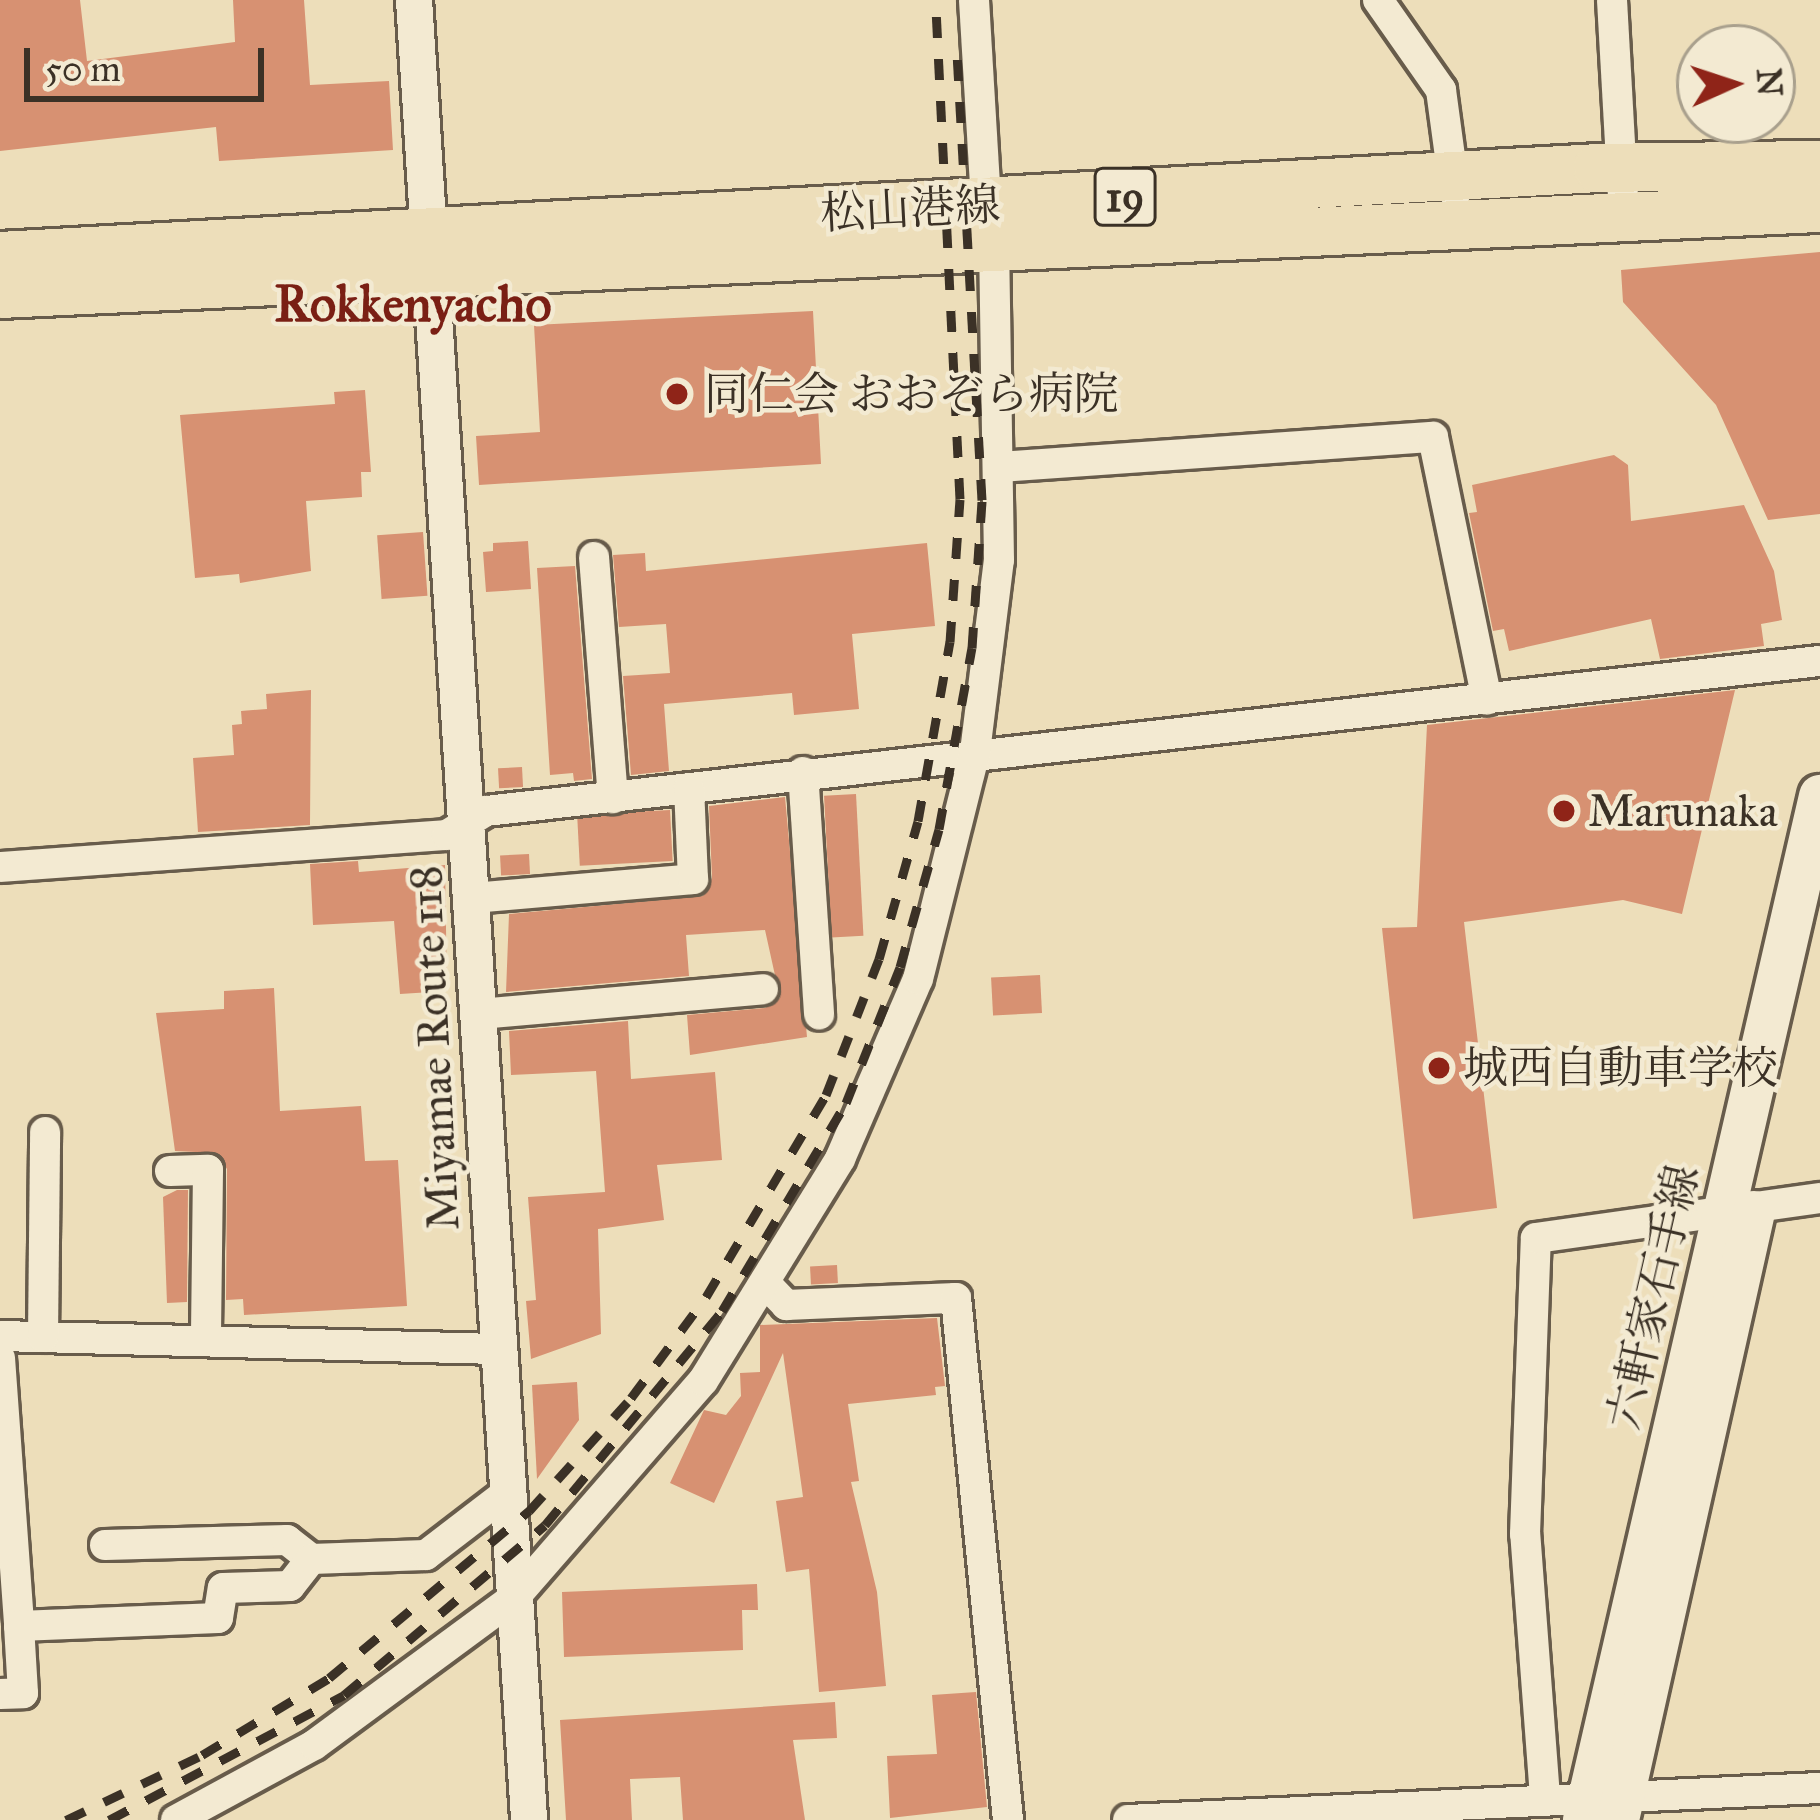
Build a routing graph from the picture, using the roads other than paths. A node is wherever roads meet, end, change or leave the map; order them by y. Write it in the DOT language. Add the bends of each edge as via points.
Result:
graph roads {
  1 [pos="414,0"];
  2 [pos="974,0"];
  3 [pos="1378,0"];
  4 [pos="1612,0"];
  5 [pos="1820,165"];
  6 [pos="1622,168"];
  7 [pos="1455,177"];
  8 [pos="1820,208"];
  9 [pos="1624,217"];
  10 [pos="990,225"];
  11 [pos="1456,225"];
  12 [pos="432,252"];
  13 [pos="0,256"];
  14 [pos="0,294"];
  15 [pos="1000,467"];
  16 [pos="594,556"];
  17 [pos="1820,661"];
  18 [pos="1487,699"];
  19 [pos="975,752"];
  20 [pos="803,772"];
  21 [pos="689,788"];
  22 [pos="1820,796"];
  23 [pos="613,798"];
  24 [pos="469,823"];
  25 [pos="0,867"];
  26 [pos="473,898"];
  27 [pos="1820,925"];
  28 [pos="763,988"];
  29 [pos="480,1014"];
  30 [pos="819,1014"];
  31 [pos="46,1132"];
  32 [pos="170,1171"];
  33 [pos="1820,1198"];
  34 [pos="1740,1211"];
  35 [pos="767,1285"];
  36 [pos="0,1336"];
  37 [pos="44,1336"];
  38 [pos="206,1338"];
  39 [pos="499,1349"];
  40 [pos="0,1358"];
  41 [pos="508,1492"];
  42 [pos="105,1545"];
  43 [pos="310,1559"];
  44 [pos="515,1598"];
  45 [pos="20,1627"];
  46 [pos="0,1694"];
  47 [pos="1820,1788"];
  48 [pos="1545,1797"];
  49 [pos="1611,1810"];
  50 [pos="1254,1818"];
  51 [pos="176,1820"];
  52 [pos="529,1820"];
  53 [pos="1008,1820"];
  54 [pos="1128,1820"];
  1 -- 12 [label="street, Miyamae Route 118"];
  2 -- 10 [label="street"];
  3 -- 7 [label="street" via="1441,90"];
  4 -- 6 [label="street"];
  5 -- 6 [label="main road, 松山港線 / 19"];
  6 -- 7 [label="main road, 松山港線 / 19"];
  6 -- 9 [label="street"];
  7 -- 10 [label="main road, 松山港線 / 19"];
  7 -- 11 [label="street"];
  8 -- 9 [label="main road, 松山港線 / 19"];
  9 -- 11 [label="main road, 松山港線 / 19"];
  10 -- 11 [label="main road, 松山港線 / 19"];
  10 -- 12 [label="main road, 松山港線 / 19"];
  10 -- 15 [label="street"];
  12 -- 13 [label="main road, 松山港線 / 19"];
  12 -- 14 [label="main road, 松山港線 / 19"];
  12 -- 24 [label="street, Miyamae Route 118"];
  15 -- 18 [label="street" via="1433,437"];
  15 -- 19 [label="street" via="998,580"];
  16 -- 23 [label="street"];
  17 -- 18 [label="street"];
  18 -- 19 [label="street"];
  19 -- 20 [label="street"];
  19 -- 35 [label="street" via="918,980 839,1159"];
  20 -- 21 [label="street"];
  20 -- 30 [label="street"];
  21 -- 23 [label="street"];
  21 -- 26 [label="street" via="693,879"];
  22 -- 34 [label="main road, 六軒家石手線"];
  23 -- 24 [label="street" via="486,811"];
  24 -- 25 [label="street" via="447,835"];
  24 -- 26 [label="street, Miyamae Route 118"];
  26 -- 29 [label="street, Miyamae Route 118"];
  27 -- 34 [label="main road, 六軒家石手線"];
  28 -- 29 [label="street"];
  29 -- 39 [label="street, Miyamae Route 118"];
  31 -- 37 [label="street"];
  32 -- 38 [label="street" via="208,1170"];
  33 -- 34 [label="street"];
  34 -- 48 [label="street" via="1536,1238 1525,1534"];
  34 -- 49 [label="main road, 六軒家石手線"];
  35 -- 44 [label="street" via="703,1381"];
  35 -- 53 [label="street" via="786,1305 956,1298"];
  36 -- 37 [label="street"];
  37 -- 38 [label="street"];
  38 -- 39 [label="street"];
  39 -- 41 [label="street, Miyamae Route 118"];
  40 -- 45 [label="street"];
  41 -- 43 [label="street" via="426,1555"];
  41 -- 44 [label="street, Miyamae Route 118"];
  42 -- 43 [label="street" via="287,1540"];
  43 -- 45 [label="street" via="290,1586 223,1588 218,1618"];
  44 -- 51 [label="street" via="314,1745"];
  44 -- 52 [label="street, Miyamae Route 118"];
  45 -- 46 [label="street" via="23,1693"];
  47 -- 49 [label="street"];
  48 -- 49 [label="street"];
  48 -- 50 [label="street"];
  50 -- 54 [label="street"];
}
